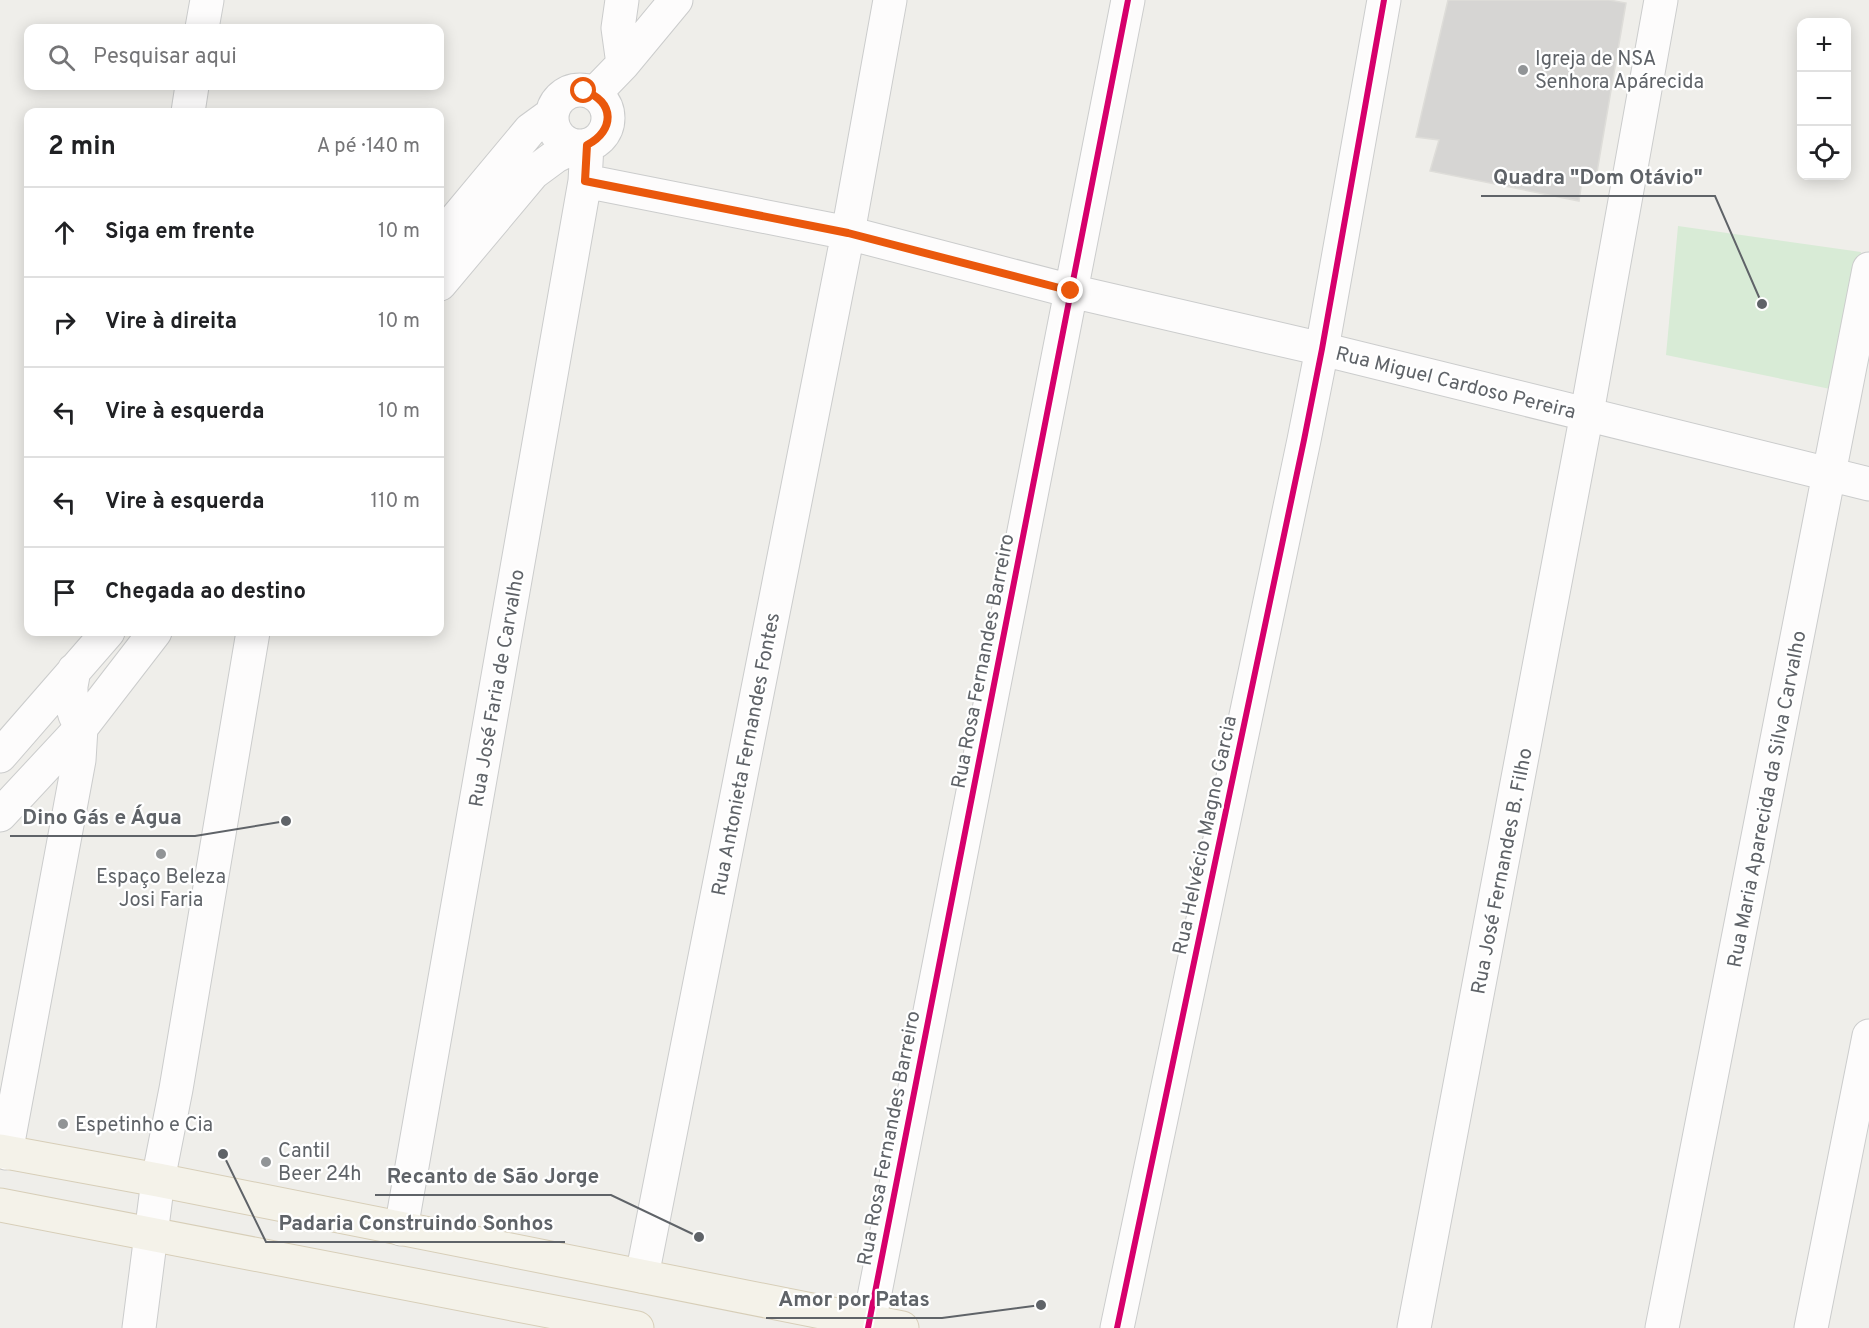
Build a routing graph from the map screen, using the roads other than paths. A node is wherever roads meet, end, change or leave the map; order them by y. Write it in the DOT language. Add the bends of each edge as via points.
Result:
graph roads {
  1 [pos="207,0"];
  2 [pos="622,0"];
  3 [pos="676,0"];
  4 [pos="890,0"];
  5 [pos="1128,0"];
  6 [pos="1384,0"];
  7 [pos="1661,0"];
  8 [pos="203,24"];
  9 [pos="623,64"];
  10 [pos="191,90"];
  11 [pos="594,94"];
  12 [pos="189,108"];
  13 [pos="552,114"];
  14 [pos="581,146"];
  15 [pos="585,181"];
  16 [pos="444,233"];
  17 [pos="848,233"];
  18 [pos="1869,269"];
  19 [pos="444,279"];
  20 [pos="1071,291"];
  21 [pos="1322,349"];
  22 [pos="1587,413"];
  23 [pos="1830,474"];
  24 [pos="1869,484"];
  25 [pos="104,636"];
  26 [pos="140,636"];
  27 [pos="252,636"];
  28 [pos="74,670"];
  29 [pos="81,728"];
  30 [pos="0,756"];
  31 [pos="0,815"];
  32 [pos="1869,1036"];
  33 [pos="3,1152"];
  34 [pos="159,1180"];
  35 [pos="0,1205"];
  36 [pos="401,1229"];
  37 [pos="153,1236"];
  38 [pos="642,1276"];
  39 [pos="868,1324"];
  40 [pos="140,1328"];
  41 [pos="637,1328"];
  42 [pos="902,1328"];
  43 [pos="1117,1328"];
  44 [pos="1414,1328"];
  45 [pos="1662,1328"];
  46 [pos="1811,1328"];
  1 -- 8 [label="street"];
  2 -- 9 [label="street" via="618,28"];
  3 -- 9 [label="street"];
  4 -- 17 [label="street, Rua Antonieta Fernandes Fontes"];
  5 -- 20 [label="street, Rua Rosa Fernandes Barreiro"];
  6 -- 21 [label="street, Rua Helvécio Magno Garcia"];
  7 -- 22 [label="street, Rua José Fernandes B. Filho"];
  9 -- 11 [label="street"];
  10 -- 12 [label="street"];
  11 -- 13 [label="street" via="573,91 563,96"];
  11 -- 14 [label="street" via="607,111 608,122 597,140"];
  13 -- 14 [label="street" via="558,135"];
  13 -- 16 [label="street" via="531,130"];
  14 -- 15 [label="street, Rua José Faria de Carvalho"];
  14 -- 19 [label="street" via="555,156 533,172"];
  15 -- 17 [label="street, Rua Miguel Cardoso Pereira"];
  15 -- 36 [label="street, Rua José Faria de Carvalho"];
  17 -- 20 [label="street, Rua Miguel Cardoso Pereira"];
  17 -- 38 [label="street, Rua Antonieta Fernandes Fontes"];
  18 -- 23 [label="street, Rua Maria Aparecida da Silva Carvalho"];
  20 -- 21 [label="street, Rua Miguel Cardoso Pereira"];
  20 -- 39 [label="street, Rua Rosa Fernandes Barreiro"];
  21 -- 22 [label="street, Rua Miguel Cardoso Pereira"];
  21 -- 43 [label="street, Rua Helvécio Magno Garcia"];
  22 -- 23 [label="street, Rua Miguel Cardoso Pereira"];
  22 -- 44 [label="street, Rua José Fernandes B. Filho"];
  23 -- 24 [label="street, Rua Miguel Cardoso Pereira"];
  23 -- 45 [label="street, Rua Maria Aparecida da Silva Carvalho"];
  25 -- 28 [label="street"];
  26 -- 29 [label="street"];
  27 -- 34 [label="street"];
  28 -- 29 [label="street" via="71,701"];
  28 -- 30 [label="street"];
  29 -- 31 [label="street"];
  29 -- 33 [label="street" via="79,760"];
  32 -- 46 [label="street"];
  33 -- 34 [label="main road"];
  34 -- 36 [label="main road"];
  34 -- 37 [label="street"];
  35 -- 37 [label="main road"];
  36 -- 38 [label="main road"];
  37 -- 40 [label="street"];
  37 -- 41 [label="main road"];
  38 -- 39 [label="main road"];
  39 -- 42 [label="main road"];
}
